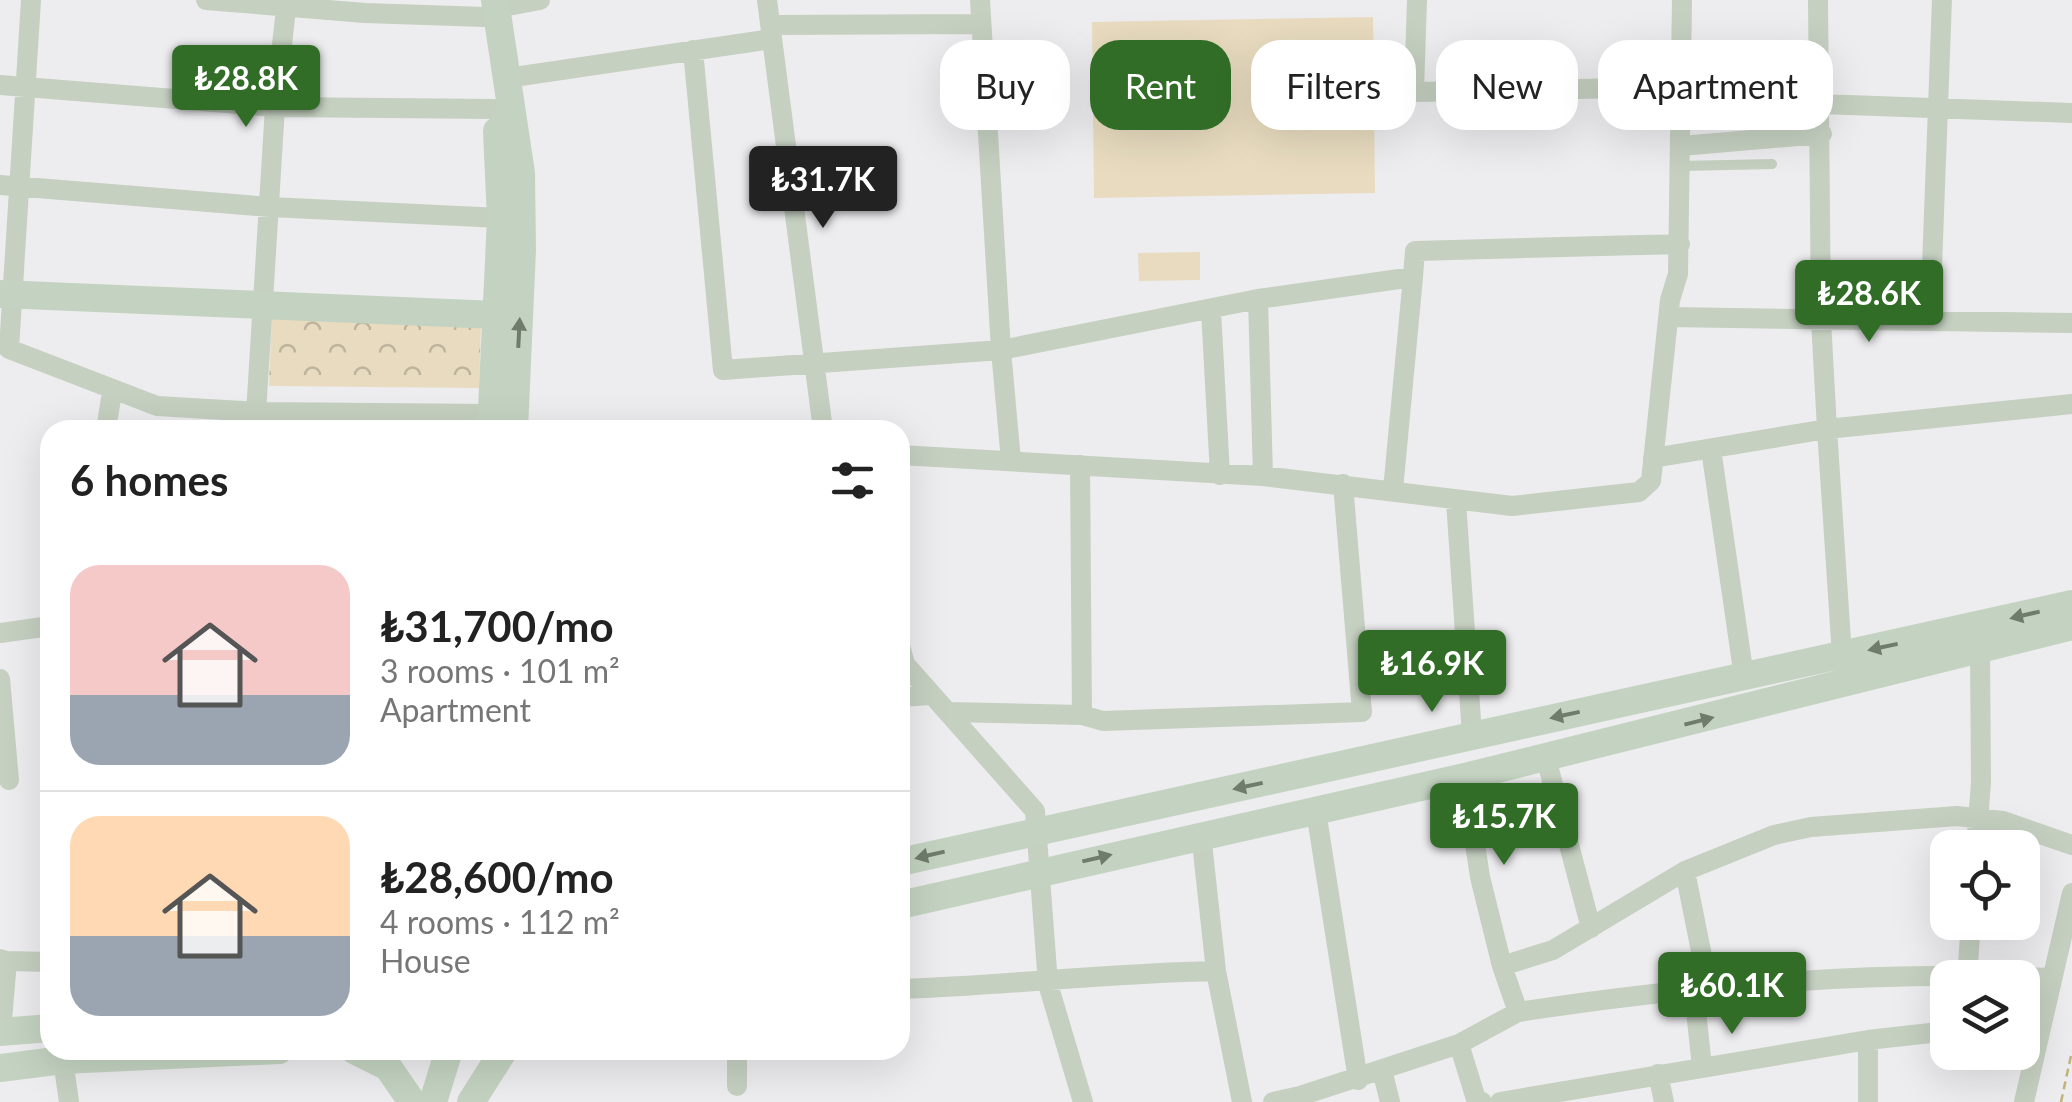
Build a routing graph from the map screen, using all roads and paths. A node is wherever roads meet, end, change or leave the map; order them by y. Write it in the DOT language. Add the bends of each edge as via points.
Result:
graph roads {
  1 [pos="31,0"];
  2 [pos="206,0"];
  3 [pos="540,0"];
  4 [pos="767,0"];
  5 [pos="980,0"];
  6 [pos="1417,0"];
  7 [pos="1682,0"];
  8 [pos="1818,0"];
  9 [pos="1942,0"];
  10 [pos="286,3"];
  11 [pos="489,6"];
  12 [pos="981,24"];
  13 [pos="771,32"];
  14 [pos="1682,40"];
  15 [pos="1819,40"];
  16 [pos="693,50"];
  17 [pos="507,78"];
  18 [pos="0,86"];
  19 [pos="26,87"];
  20 [pos="1598,89"];
  21 [pos="1833,105"];
  22 [pos="275,107"];
  23 [pos="494,109"];
  24 [pos="1936,110"];
  25 [pos="2072,113"];
  26 [pos="1681,130"];
  27 [pos="1822,130"];
  28 [pos="1822,134"];
  29 [pos="1681,156"];
  30 [pos="1772,164"];
  31 [pos="10,185"];
  32 [pos="270,207"];
  33 [pos="502,218"];
  34 [pos="1680,244"];
  35 [pos="1413,277"];
  36 [pos="6,293"];
  37 [pos="1258,299"];
  38 [pos="264,305"];
  39 [pos="1211,310"];
  40 [pos="496,315"];
  41 [pos="1668,317"];
  42 [pos="1821,320"];
  43 [pos="1930,320"];
  44 [pos="2072,323"];
  45 [pos="1002,350"];
  46 [pos="816,364"];
  47 [pos="112,392"];
  48 [pos="2072,404"];
  49 [pos="108,420"];
  50 [pos="249,420"];
  51 [pos="256,420"];
  52 [pos="499,420"];
  53 [pos="500,420"];
  54 [pos="822,420"];
  55 [pos="1827,429"];
  56 [pos="1712,448"];
  57 [pos="910,456"];
  58 [pos="1653,458"];
  59 [pos="1012,461"];
  60 [pos="1080,466"];
  61 [pos="1220,475"];
  62 [pos="1263,476"];
  63 [pos="1342,484"];
  64 [pos="1392,490"];
  65 [pos="1456,502"];
  66 [pos="2072,604"];
  67 [pos="2072,626"];
  68 [pos="40,627"];
  69 [pos="0,633"];
  70 [pos="1980,652"];
  71 [pos="1842,656"];
  72 [pos="910,670"];
  73 [pos="1744,677"];
  74 [pos="0,679"];
  75 [pos="931,694"];
  76 [pos="910,696"];
  77 [pos="950,712"];
  78 [pos="1082,715"];
  79 [pos="1472,735"];
  80 [pos="1546,758"];
  81 [pos="1465,778"];
  82 [pos="9,780"];
  83 [pos="1316,811"];
  84 [pos="1979,817"];
  85 [pos="1038,830"];
  86 [pos="1978,830"];
  87 [pos="1200,834"];
  88 [pos="2072,844"];
  89 [pos="910,860"];
  90 [pos="1042,872"];
  91 [pos="1685,872"];
  92 [pos="2072,893"];
  93 [pos="910,903"];
  94 [pos="1591,928"];
  95 [pos="3,960"];
  96 [pos="40,962"];
  97 [pos="1502,966"];
  98 [pos="1216,971"];
  99 [pos="1930,977"];
  100 [pos="2040,978"];
  101 [pos="2052,978"];
  102 [pos="1048,984"];
  103 [pos="910,989"];
  104 [pos="1702,992"];
  105 [pos="2040,1010"];
  106 [pos="1518,1012"];
  107 [pos="40,1029"];
  108 [pos="1,1032"];
  109 [pos="1930,1033"];
  110 [pos="1868,1040"];
  111 [pos="1459,1044"];
  112 [pos="2072,1051"];
  113 [pos="64,1060"];
  114 [pos="374,1060"];
  115 [pos="446,1060"];
  116 [pos="498,1060"];
  117 [pos="738,1060"];
  118 [pos="1702,1067"];
  119 [pos="0,1068"];
  120 [pos="1382,1070"];
  121 [pos="2028,1070"];
  122 [pos="1658,1074"];
  123 [pos="1358,1080"];
  124 [pos="738,1086"];
  125 [pos="1300,1099"];
  126 [pos="69,1102"];
  127 [pos="412,1102"];
  128 [pos="433,1102"];
  129 [pos="472,1102"];
  130 [pos="1083,1102"];
  131 [pos="1242,1102"];
  132 [pos="1272,1102"];
  133 [pos="1390,1102"];
  134 [pos="1482,1102"];
  135 [pos="1500,1102"];
  136 [pos="1664,1102"];
  137 [pos="1868,1102"];
  138 [pos="2024,1102"];
  139 [pos="2061,1102"];
  1 -- 19 [label="street"];
  2 -- 10 [label="street"];
  3 -- 11 [label="street"];
  4 -- 13 [label="street"];
  5 -- 12 [label="street"];
  6 -- 20 [label="street" via="1414,92"];
  7 -- 14 [label="street"];
  8 -- 15 [label="street"];
  9 -- 24 [label="street"];
  10 -- 11 [label="street"];
  10 -- 22 [label="street"];
  11 -- 17 [label="main road"];
  11 -- 23 [label="main road"];
  12 -- 13 [label="street"];
  12 -- 45 [label="street"];
  13 -- 16 [label="street"];
  13 -- 46 [label="street"];
  16 -- 17 [label="street"];
  16 -- 46 [label="street" via="723,370"];
  53 -- 17 [label="main road, one-way" via="522,250"];
  18 -- 19 [label="street"];
  19 -- 22 [label="street"];
  19 -- 31 [label="street"];
  21 -- 24 [label="street"];
  22 -- 23 [label="street"];
  22 -- 32 [label="street"];
  23 -- 33 [label="main road"];
  24 -- 25 [label="street"];
  24 -- 43 [label="street"];
  26 -- 29 [label="street"];
  27 -- 28 [label="street"];
  28 -- 29 [label="street"];
  28 -- 42 [label="street"];
  29 -- 30 [label="lane"];
  29 -- 34 [label="street"];
  31 -- 32 [label="street"];
  31 -- 36 [label="street"];
  32 -- 33 [label="street"];
  32 -- 38 [label="street"];
  33 -- 40 [label="main road"];
  34 -- 35 [label="street" via="1415,251"];
  34 -- 41 [label="street"];
  35 -- 37 [label="street"];
  35 -- 64 [label="street"];
  36 -- 38 [label="main road"];
  36 -- 47 [label="street" via="8,349"];
  37 -- 39 [label="street"];
  37 -- 62 [label="street"];
  38 -- 40 [label="main road"];
  38 -- 51 [label="street"];
  39 -- 45 [label="street"];
  39 -- 61 [label="street"];
  40 -- 52 [label="main road"];
  41 -- 42 [label="street"];
  41 -- 58 [label="street"];
  42 -- 43 [label="street"];
  42 -- 55 [label="street"];
  43 -- 44 [label="street"];
  45 -- 46 [label="street"];
  45 -- 59 [label="street"];
  46 -- 54 [label="street"];
  47 -- 49 [label="street"];
  47 -- 50 [label="street"];
  48 -- 55 [label="street"];
  55 -- 56 [label="street"];
  55 -- 71 [label="street"];
  56 -- 58 [label="street"];
  56 -- 73 [label="street"];
  57 -- 59 [label="street"];
  58 -- 65 [label="street" via="1651,481 1639,492 1512,506"];
  59 -- 60 [label="street"];
  60 -- 61 [label="street"];
  60 -- 78 [label="street"];
  61 -- 62 [label="street"];
  62 -- 63 [label="street"];
  63 -- 64 [label="street"];
  63 -- 78 [label="street" via="1362,712 1104,720"];
  64 -- 65 [label="street"];
  65 -- 79 [label="street"];
  66 -- 71 [label="main road, one-way"];
  67 -- 70 [label="main road"];
  68 -- 69 [label="street"];
  80 -- 70 [label="main road, one-way"];
  70 -- 84 [label="street"];
  71 -- 73 [label="main road"];
  72 -- 75 [label="street"];
  73 -- 79 [label="main road, one-way"];
  74 -- 82 [label="street"];
  75 -- 76 [label="street"];
  75 -- 77 [label="street"];
  77 -- 78 [label="street"];
  77 -- 85 [label="street" via="1035,811"];
  79 -- 85 [label="main road, one-way"];
  80 -- 81 [label="main road"];
  80 -- 94 [label="street"];
  81 -- 83 [label="main road"];
  81 -- 97 [label="street"];
  83 -- 87 [label="main road"];
  83 -- 123 [label="street"];
  84 -- 86 [label="street"];
  84 -- 88 [label="street"];
  84 -- 91 [label="street" via="1811,826 1774,834"];
  85 -- 89 [label="main road, one-way"];
  85 -- 90 [label="street"];
  90 -- 87 [label="main road, one-way"];
  87 -- 98 [label="street"];
  90 -- 93 [label="main road"];
  90 -- 102 [label="street"];
  91 -- 94 [label="street"];
  91 -- 104 [label="street"];
  92 -- 101 [label="street"];
  94 -- 97 [label="street"];
  95 -- 96 [label="street"];
  95 -- 108 [label="street"];
  97 -- 106 [label="street"];
  98 -- 102 [label="street" via="1107,973"];
  98 -- 131 [label="street"];
  99 -- 104 [label="street"];
  100 -- 101 [label="street"];
  101 -- 105 [label="street"];
  102 -- 103 [label="street"];
  102 -- 130 [label="street"];
  104 -- 106 [label="street"];
  104 -- 118 [label="street"];
  106 -- 111 [label="street"];
  107 -- 108 [label="main road"];
  109 -- 110 [label="street"];
  110 -- 118 [label="street"];
  110 -- 137 [label="street"];
  111 -- 120 [label="street"];
  111 -- 134 [label="street"];
  112 -- 139 [label="path"];
  113 -- 119 [label="main road"];
  113 -- 126 [label="street"];
  114 -- 127 [label="main road" via="388,1067"];
  115 -- 128 [label="main road"];
  116 -- 129 [label="main road"];
  117 -- 124 [label="street"];
  118 -- 122 [label="street"];
  120 -- 123 [label="street"];
  120 -- 133 [label="street"];
  121 -- 138 [label="street"];
  122 -- 135 [label="street"];
  122 -- 136 [label="street"];
  123 -- 125 [label="street"];
  125 -- 132 [label="street"];
}
